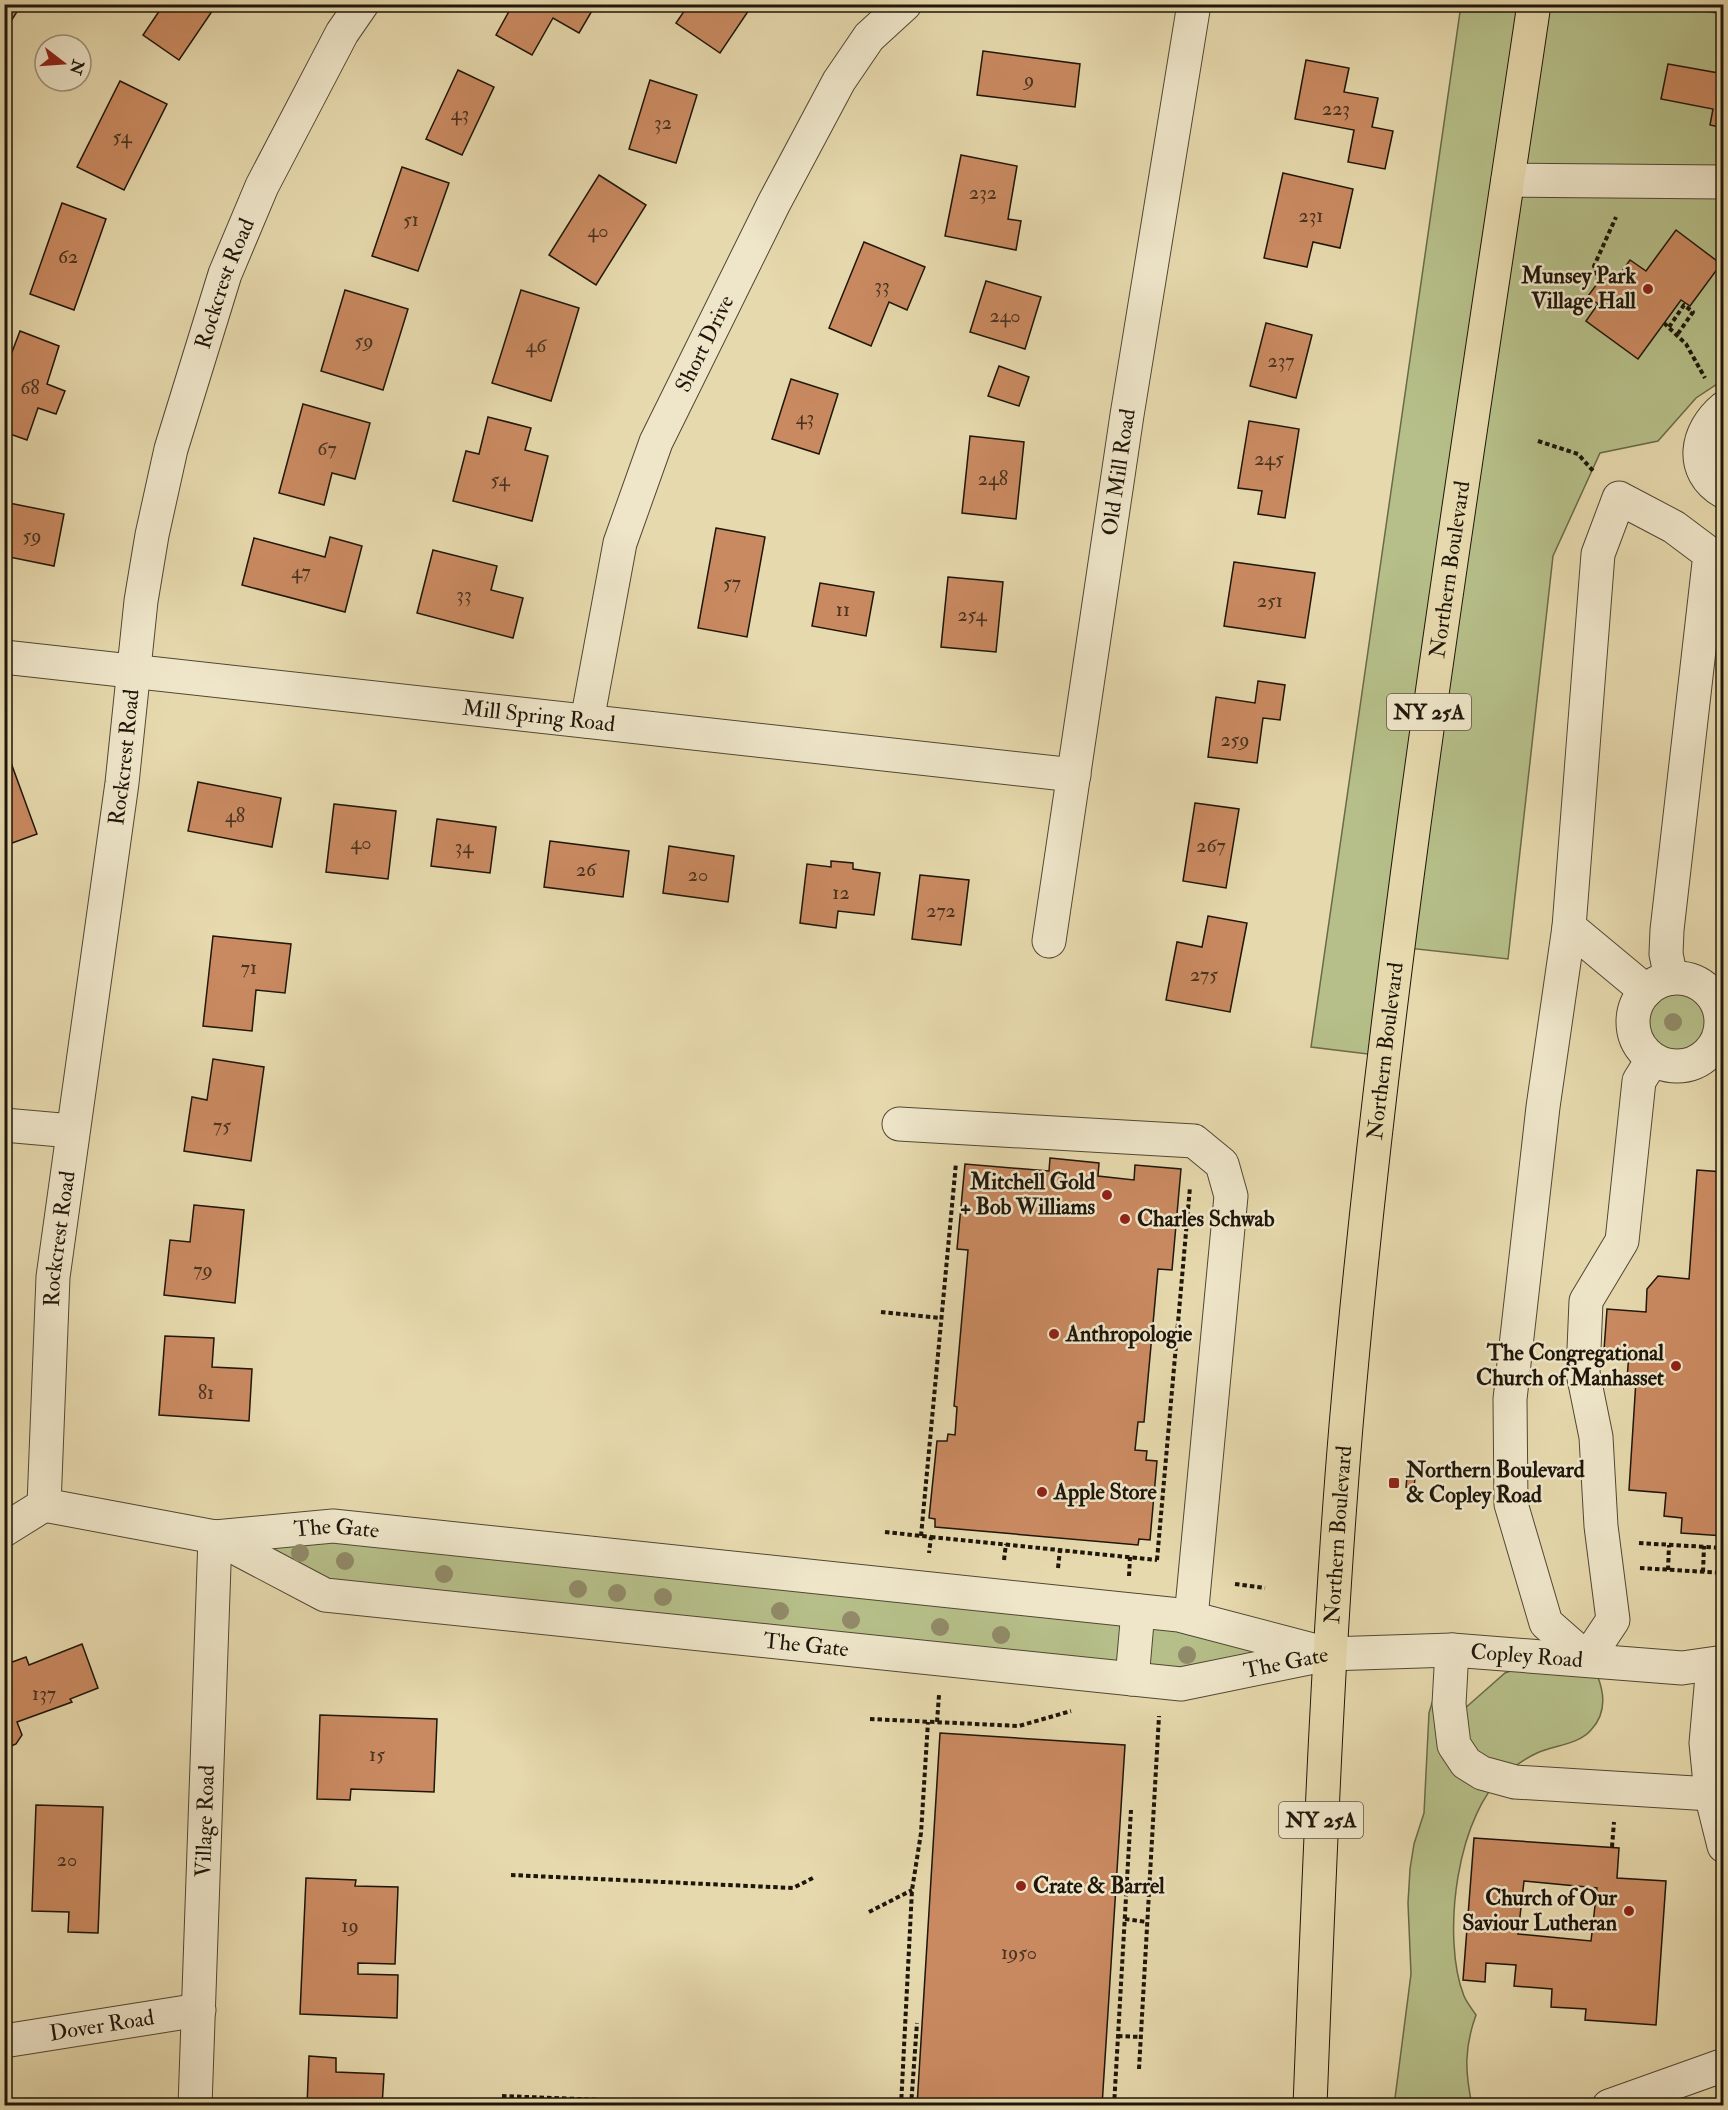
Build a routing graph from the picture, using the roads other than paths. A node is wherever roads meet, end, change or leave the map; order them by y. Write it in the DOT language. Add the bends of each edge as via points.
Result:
graph roads {
  1 [pos="362,4"];
  2 [pos="905,4"];
  3 [pos="1194,4"];
  4 [pos="1534,4"];
  5 [pos="1508,180"];
  6 [pos="1724,182"];
  7 [pos="1721,410"];
  8 [pos="1724,492"];
  9 [pos="4,657"];
  10 [pos="134,671"];
  11 [pos="586,721"];
  12 [pos="1074,775"];
  13 [pos="1569,927"];
  14 [pos="1048,941"];
  15 [pos="1658,985"];
  16 [pos="1722,1012"];
  17 [pos="1652,1060"];
  18 [pos="899,1124"];
  19 [pos="4,1125"];
  20 [pos="72,1131"];
  21 [pos="44,1505"];
  22 [pos="4,1530"];
  23 [pos="215,1537"];
  24 [pos="1138,1611"];
  25 [pos="1191,1618"];
  26 [pos="1452,1650"];
  27 [pos="1328,1654"];
  28 [pos="1587,1659"];
  29 [pos="1718,1663"];
  30 [pos="1132,1679"];
  31 [pos="1711,1794"];
  32 [pos="1724,1846"];
  33 [pos="199,2010"];
  34 [pos="4,2041"];
  35 [pos="1724,2065"];
  36 [pos="195,2106"];
  37 [pos="1310,2106"];
  38 [pos="1609,2106"];
  1 -- 10 [label="street, Rockcrest Road" via="342,33 261,186 225,274 171,449 145,574"];
  2 -- 11 [label="street, Short Drive" via="869,37 839,81 774,202 656,442 620,543"];
  3 -- 12 [label="street, Old Mill Road"];
  4 -- 5 [label="main road, Northern Boulevard / NY 25A"];
  5 -- 6 [label="street"];
  5 -- 27 [label="main road, Northern Boulevard / NY 25A" via="1435,668 1384,1056 1346,1422"];
  7 -- 8 [label="street" via="1702,433 1699,449 1708,478"];
  9 -- 10 [label="street, Mill Spring Road"];
  10 -- 11 [label="street, Mill Spring Road"];
  10 -- 20 [label="street, Rockcrest Road" via="122,783"];
  11 -- 12 [label="street, Mill Spring Road"];
  12 -- 14 [label="street, Old Mill Road"];
  13 -- 15 [label="street"];
  13 -- 15 [label="street" via="1598,554 1618,498 1674,527 1710,554 1666,954"];
  13 -- 28 [label="street" via="1543,1107 1510,1399 1511,1504 1546,1623"];
  15 -- 16 [label="street" via="1684,978 1707,989"];
  15 -- 17 [label="street" via="1637,1003 1633,1028 1643,1051"];
  16 -- 17 [label="street" via="1717,1041 1696,1063 1666,1066"];
  17 -- 28 [label="street" via="1639,1081 1622,1241 1586,1301 1583,1373 1596,1437 1613,1620"];
  18 -- 25 [label="street" via="1194,1141 1222,1164 1231,1196"];
  19 -- 20 [label="street"];
  20 -- 21 [label="street, Rockcrest Road" via="52,1277"];
  21 -- 22 [label="street"];
  21 -- 23 [label="street, The Gate"];
  23 -- 24 [label="street, The Gate" via="333,1526"];
  23 -- 30 [label="street, The Gate" via="325,1595"];
  23 -- 33 [label="street, Village Road"];
  24 -- 25 [label="street, The Gate"];
  24 -- 30 [label="street"];
  25 -- 27 [label="street, The Gate"];
  26 -- 27 [label="street, Copley Road"];
  26 -- 28 [label="street, Copley Road"];
  26 -- 31 [label="street" via="1449,1704 1454,1745 1466,1763 1482,1773 1515,1782"];
  27 -- 30 [label="street, The Gate" via="1181,1684"];
  27 -- 37 [label="main road, Northern Boulevard / NY 25A"];
  28 -- 29 [label="street, Copley Road" via="1666,1668"];
  29 -- 31 [label="street" via="1706,1743"];
  31 -- 32 [label="street"];
  33 -- 34 [label="street, Dover Road"];
  33 -- 36 [label="street, Village Road"];
  35 -- 38 [label="street"];
}
